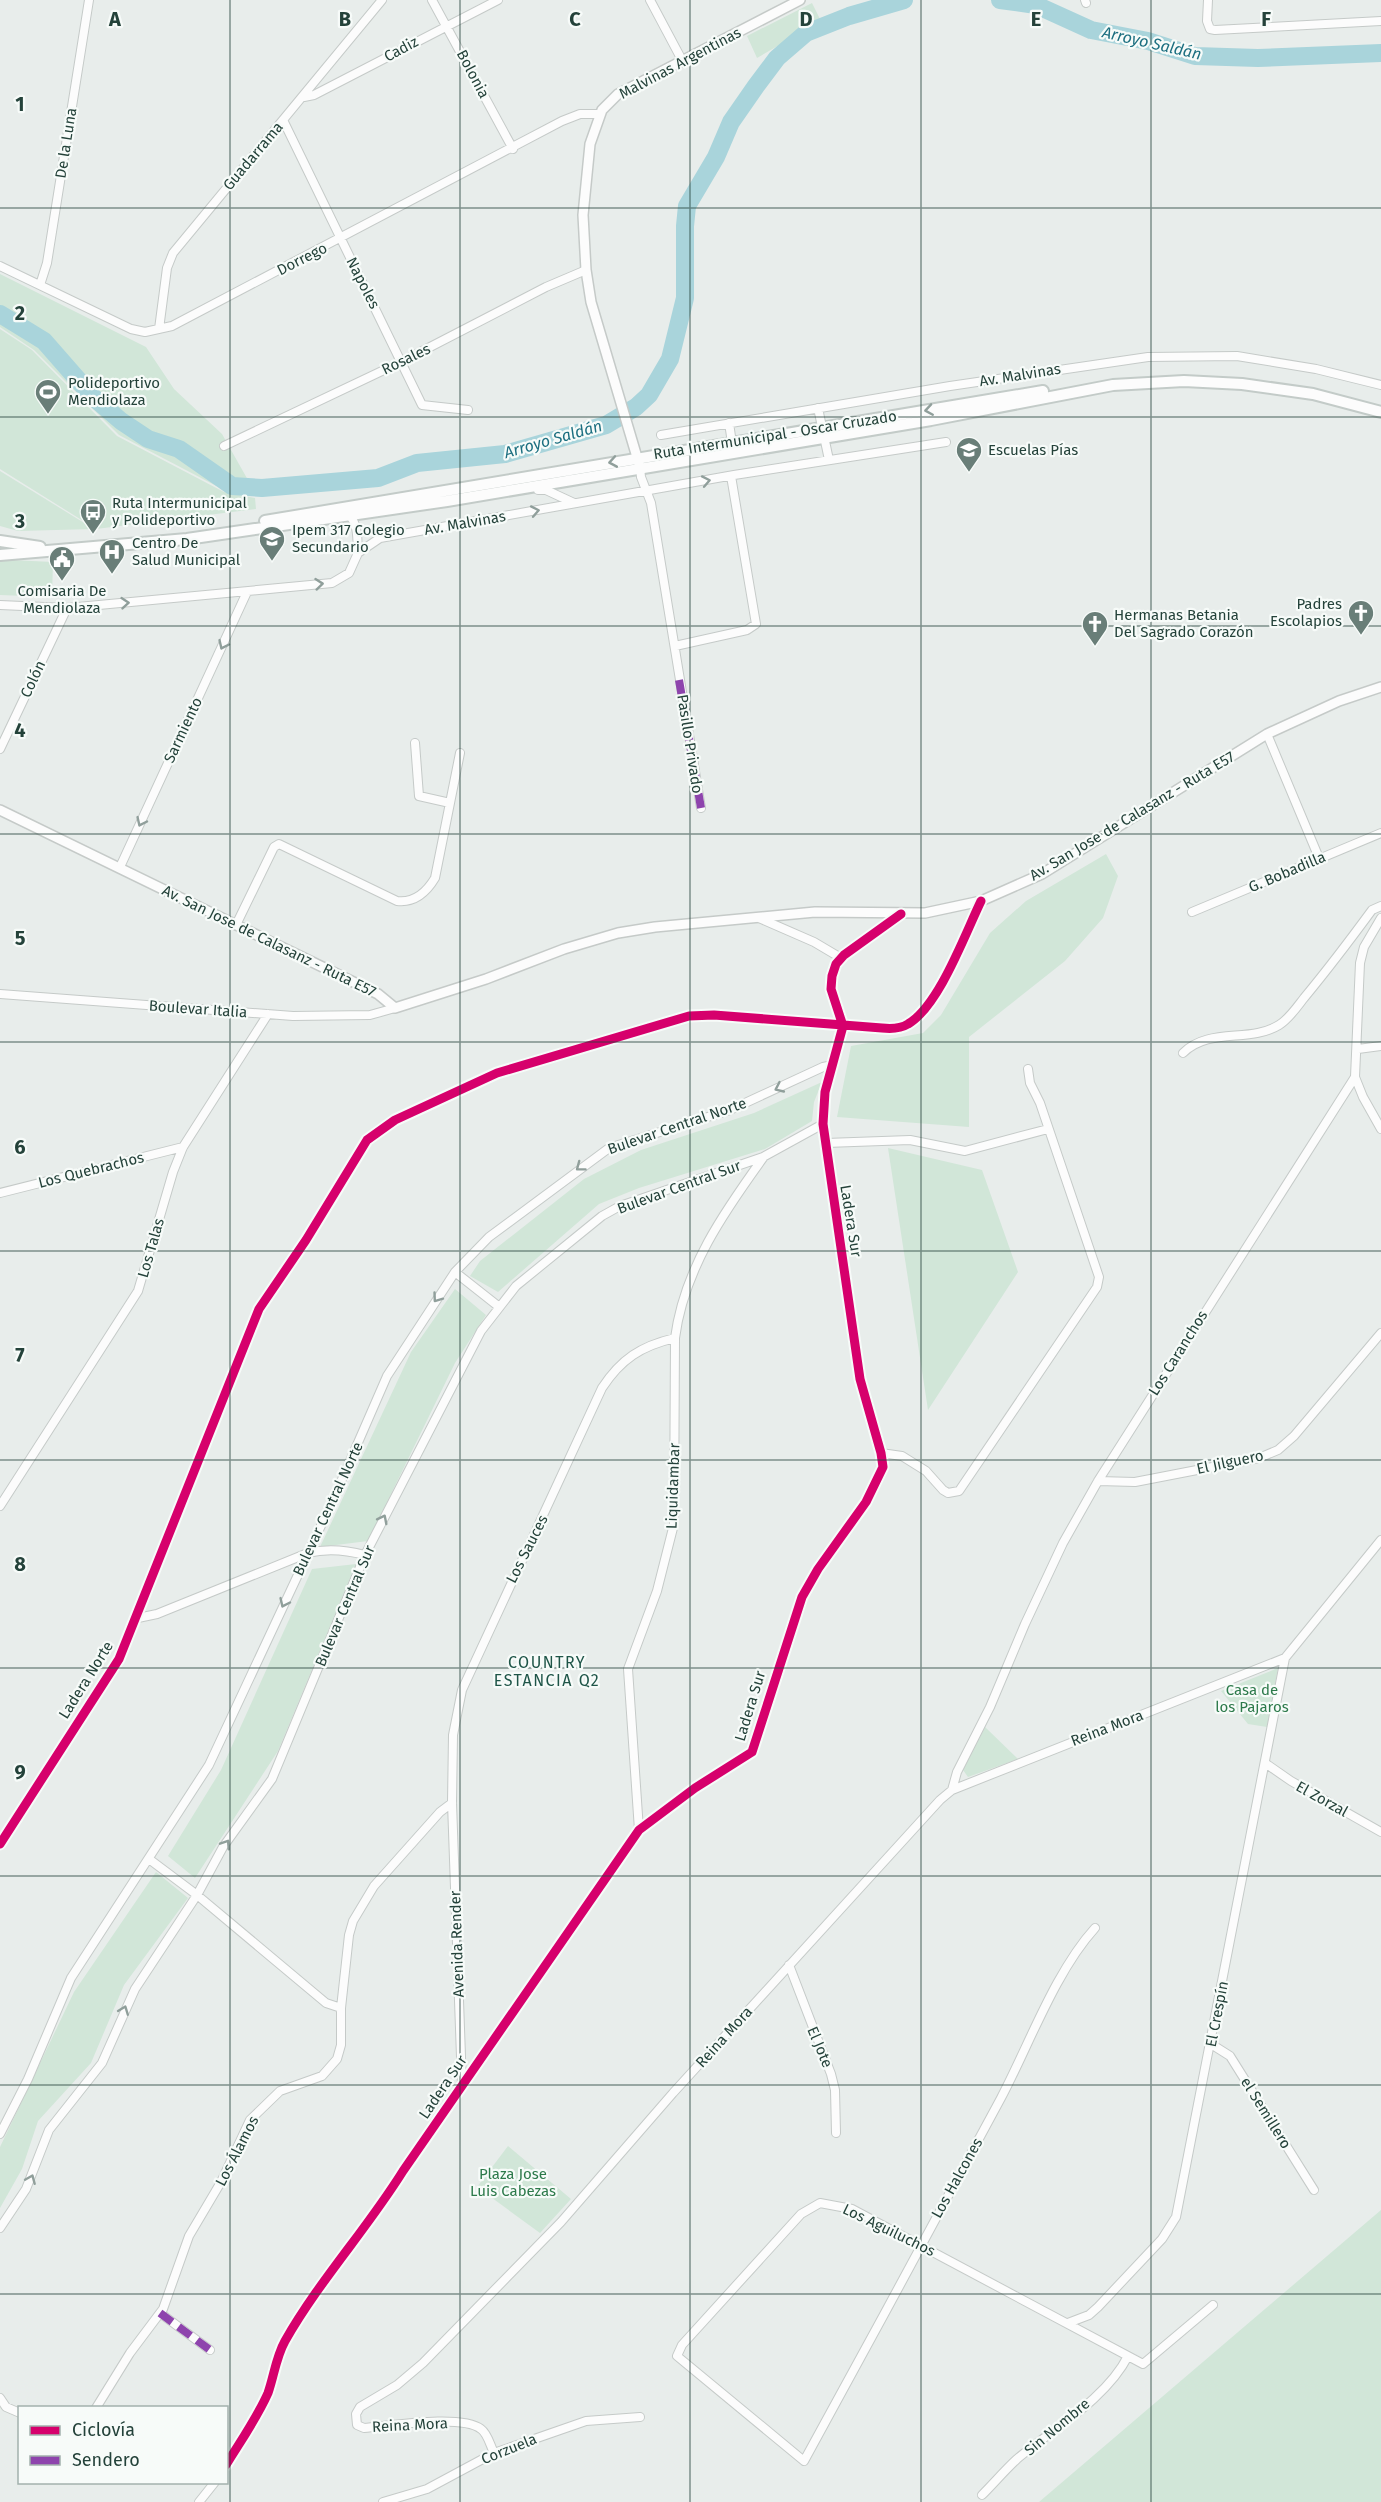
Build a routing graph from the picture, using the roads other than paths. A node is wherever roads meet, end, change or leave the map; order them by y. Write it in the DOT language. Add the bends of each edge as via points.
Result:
graph roads {
  1 [pos="89,0"];
  2 [pos="382,0"];
  3 [pos="432,0"];
  4 [pos="498,0"];
  5 [pos="650,0"];
  6 [pos="800,0"];
  7 [pos="1208,0"];
  8 [pos="1381,21"];
  9 [pos="446,26"];
  10 [pos="683,62"];
  11 [pos="304,97"];
  12 [pos="600,114"];
  13 [pos="283,120"];
  14 [pos="513,149"];
  15 [pos="340,239"];
  16 [pos="0,267"];
  17 [pos="586,270"];
  18 [pos="40,285"];
  19 [pos="159,329"];
  20 [pos="403,362"];
  21 [pos="1381,385"];
  22 [pos="1381,406"];
  23 [pos="818,408"];
  24 [pos="468,410"];
  25 [pos="1381,412"];
  26 [pos="729,423"];
  27 [pos="824,432"];
  28 [pos="661,435"];
  29 [pos="946,442"];
  30 [pos="732,443"];
  31 [pos="224,446"];
  32 [pos="829,460"];
  33 [pos="639,463"];
  34 [pos="731,476"];
  35 [pos="649,491"];
  36 [pos="447,501"];
  37 [pos="574,503"];
  38 [pos="349,515"];
  39 [pos="171,539"];
  40 [pos="0,541"];
  41 [pos="58,549"];
  42 [pos="358,553"];
  43 [pos="0,555"];
  44 [pos="247,592"];
  45 [pos="0,605"];
  46 [pos="67,608"];
  47 [pos="675,646"];
  48 [pos="1381,687"];
  49 [pos="1267,734"];
  50 [pos="415,743"];
  51 [pos="0,749"];
  52 [pos="460,753"];
  53 [pos="450,802"];
  54 [pos="701,808"];
  55 [pos="0,810"];
  56 [pos="1381,832"];
  57 [pos="1319,858"];
  58 [pos="120,867"];
  59 [pos="981,901"];
  60 [pos="1381,906"];
  61 [pos="1192,912"];
  62 [pos="901,914"];
  63 [pos="759,918"];
  64 [pos="1381,918"];
  65 [pos="236,925"];
  66 [pos="841,958"];
  67 [pos="0,994"];
  68 [pos="395,1008"];
  69 [pos="268,1014"];
  70 [pos="843,1026"];
  71 [pos="1381,1046"];
  72 [pos="1358,1049"];
  73 [pos="1183,1053"];
  74 [pos="833,1065"];
  75 [pos="1028,1070"];
  76 [pos="1355,1077"];
  77 [pos="823,1124"];
  78 [pos="1048,1129"];
  79 [pos="1381,1129"];
  80 [pos="826,1143"];
  81 [pos="183,1147"];
  82 [pos="763,1157"];
  83 [pos="0,1193"];
  84 [pos="455,1272"];
  85 [pos="498,1306"];
  86 [pos="1381,1333"];
  87 [pos="675,1338"];
  88 [pos="881,1453"];
  89 [pos="1098,1481"];
  90 [pos="0,1506"];
  91 [pos="1381,1540"];
  92 [pos="308,1553"];
  93 [pos="365,1555"];
  94 [pos="138,1617"];
  95 [pos="1285,1658"];
  96 [pos="1265,1763"];
  97 [pos="952,1790"];
  98 [pos="452,1803"];
  99 [pos="639,1830"];
  100 [pos="1381,1832"];
  101 [pos="0,1844"];
  102 [pos="149,1859"];
  103 [pos="197,1895"];
  104 [pos="1095,1928"];
  105 [pos="789,1965"];
  106 [pos="341,2008"];
  107 [pos="1211,2044"];
  108 [pos="462,2085"];
  109 [pos="836,2133"];
  110 [pos="0,2134"];
  111 [pos="1314,2190"];
  112 [pos="0,2228"];
  113 [pos="920,2243"];
  114 [pos="1213,2305"];
  115 [pos="160,2313"];
  116 [pos="1068,2323"];
  117 [pos="210,2350"];
  118 [pos="1128,2356"];
  119 [pos="0,2398"];
  120 [pos="97,2406"];
  121 [pos="18,2412"];
  122 [pos="640,2416"];
  123 [pos="494,2453"];
  124 [pos="804,2461"];
  125 [pos="228,2462"];
  126 [pos="212,2484"];
  127 [pos="982,2495"];
  128 [pos="199,2502"];
  129 [pos="383,2502"];
  1 -- 18 [label="street, De la Luna" via="47,263"];
  2 -- 11 [label="street, Guadarrama"];
  3 -- 9 [label="street, Bolonia"];
  4 -- 9 [label="street, Cadiz"];
  5 -- 10 [label="street"];
  6 -- 10 [label="street, Malvinas Argentinas"];
  7 -- 8 [label="street" via="1207,21 1215,30"];
  9 -- 11 [label="street, Cadiz"];
  9 -- 14 [label="street, Bolonia"];
  10 -- 12 [label="street, Malvinas Argentinas" via="618,94"];
  11 -- 13 [label="street, Guadarrama"];
  12 -- 14 [label="street, Dorrego" via="580,114 562,121"];
  12 -- 17 [label="street, Malvinas Argentinas" via="588,159"];
  13 -- 15 [label="street, Napoles"];
  13 -- 19 [label="street, Guadarrama" via="173,253 167,268"];
  14 -- 15 [label="street, Dorrego"];
  15 -- 19 [label="street, Dorrego" via="172,326"];
  15 -- 20 [label="street, Napoles"];
  16 -- 18 [label="street, Dorrego"];
  17 -- 20 [label="street, Rosales"];
  17 -- 33 [label="street, Malvinas Argentinas" via="591,302"];
  18 -- 19 [label="street, Dorrego" via="131,329"];
  20 -- 24 [label="street, Napoles" via="422,405"];
  20 -- 31 [label="street, Rosales"];
  21 -- 23 [label="street, Av. Malvinas" via="1237,356 1148,357"];
  22 -- 27 [label="main road, Ruta Intermunicipal - Oscar Cruzado, one-way" via="1269,380 1165,376 1092,383"];
  23 -- 26 [label="street, Av. Malvinas"];
  23 -- 27 [label="street"];
  25 -- 27 [label="main road, Ruta Intermunicipal - Oscar Cruzado" via="1276,387 1161,381 1113,385 931,420"];
  26 -- 28 [label="street, Av. Malvinas"];
  26 -- 30 [label="street"];
  27 -- 30 [label="main road, Ruta Intermunicipal - Oscar Cruzado"];
  27 -- 32 [label="street"];
  27 -- 33 [label="main road, Ruta Intermunicipal - Oscar Cruzado"];
  29 -- 32 [label="street, Av. Malvinas"];
  30 -- 33 [label="main road, Ruta Intermunicipal - Oscar Cruzado"];
  32 -- 34 [label="street, Av. Malvinas"];
  33 -- 35 [label="street, Pasillo Privado" via="640,477"];
  33 -- 36 [label="main road, Ruta Intermunicipal - Oscar Cruzado"];
  33 -- 39 [label="main road, Ruta Intermunicipal - Oscar Cruzado, one-way"];
  35 -- 34 [label="street, Av. Malvinas, one-way"];
  34 -- 47 [label="street" via="756,624 747,630"];
  35 -- 37 [label="street, Av. Malvinas"];
  35 -- 47 [label="street, Pasillo Privado"];
  36 -- 37 [label="street" via="546,490"];
  36 -- 38 [label="main road, Ruta Intermunicipal - Oscar Cruzado"];
  42 -- 37 [label="street, Av. Malvinas, one-way" via="380,538"];
  38 -- 39 [label="main road, Ruta Intermunicipal - Oscar Cruzado"];
  38 -- 42 [label="street" via="357,530"];
  39 -- 41 [label="main road, Ruta Intermunicipal - Oscar Cruzado"];
  40 -- 41 [label="main road, Ruta Intermunicipal - Oscar Cruzado"];
  41 -- 43 [label="main road, Ruta Intermunicipal - Oscar Cruzado"];
  44 -- 42 [label="street, Av. Malvinas, one-way" via="342,580"];
  46 -- 44 [label="street, Av. Malvinas, one-way"];
  44 -- 58 [label="street, Sarmiento, one-way"];
  45 -- 46 [label="street, Av. Malvinas"];
  46 -- 51 [label="street, Colón"];
  47 -- 54 [label="street, Pasillo Privado"];
  48 -- 49 [label="street, Av. San Jose de Calasanz - Ruta E57"];
  49 -- 57 [label="street"];
  49 -- 59 [label="street, Av. San Jose de Calasanz - Ruta E57" via="1042,874"];
  50 -- 53 [label="street" via="418,796"];
  52 -- 53 [label="street"];
  53 -- 65 [label="street" via="435,878 419,896 397,901 279,844 274,847"];
  55 -- 58 [label="street, Av. San Jose de Calasanz - Ruta E57"];
  56 -- 57 [label="street, G. Bobadilla"];
  57 -- 61 [label="street, G. Bobadilla"];
  58 -- 65 [label="street, Av. San Jose de Calasanz - Ruta E57"];
  59 -- 62 [label="street, Av. San Jose de Calasanz - Ruta E57"];
  59 -- 70 [label="street, Ladera Norte" via="936,996 920,1015 892,1029"];
  60 -- 73 [label="street" via="1372,910 1333,963 1279,1025 1205,1040"];
  62 -- 63 [label="street, Av. San Jose de Calasanz - Ruta E57" via="829,911"];
  62 -- 66 [label="street"];
  63 -- 66 [label="street"];
  63 -- 68 [label="street, Av. San Jose de Calasanz - Ruta E57" via="618,933"];
  64 -- 72 [label="street, Los Caranchos" via="1364,947 1360,963"];
  65 -- 68 [label="street, Av. San Jose de Calasanz - Ruta E57" via="378,994"];
  66 -- 70 [label="street" via="831,988"];
  67 -- 69 [label="street, Boulevar Italia"];
  68 -- 69 [label="street, Boulevar Italia" via="370,1015"];
  69 -- 81 [label="street, Los Talas"];
  70 -- 74 [label="street, Ladera Sur"];
  70 -- 94 [label="street, Ladera Norte" via="689,1016 497,1073 381,1128 356,1156 306,1240 263,1301"];
  71 -- 72 [label="street"];
  72 -- 76 [label="street, Los Caranchos"];
  74 -- 77 [label="street, Ladera Sur" via="825,1092"];
  74 -- 84 [label="street, Bulevar Central Norte, one-way" via="723,1113 609,1148 489,1238"];
  75 -- 78 [label="street" via="1029,1083"];
  76 -- 79 [label="street"];
  76 -- 89 [label="street, Los Caranchos"];
  77 -- 80 [label="street, Ladera Sur"];
  77 -- 82 [label="street, Bulevar Central Sur"];
  78 -- 80 [label="street" via="966,1150 910,1140"];
  78 -- 88 [label="street" via="1099,1277 1097,1287 959,1491 948,1493 926,1471 902,1456"];
  80 -- 88 [label="street, Ladera Sur" via="860,1379"];
  81 -- 83 [label="street, Los Quebrachos"];
  81 -- 90 [label="street, Los Talas" via="138,1291"];
  82 -- 85 [label="street, Bulevar Central Sur" via="620,1206 602,1216 516,1286"];
  82 -- 87 [label="street, Liquidambar" via="708,1240 686,1290"];
  84 -- 85 [label="street"];
  84 -- 92 [label="street, Bulevar Central Norte, one-way" via="387,1376"];
  93 -- 85 [label="street, Bulevar Central Sur, one-way" via="459,1368"];
  86 -- 89 [label="street, El Jilguero" via="1278,1450 1259,1458 1135,1482"];
  87 -- 98 [label="street, Los Sauces" via="641,1348 624,1360 595,1403 462,1690 453,1735"];
  87 -- 99 [label="street, Liquidambar" via="674,1524 657,1591 628,1670"];
  88 -- 99 [label="street, Ladera Sur" via="883,1467 875,1486 818,1569 796,1609 752,1752"];
  89 -- 97 [label="street, Los Caranchos" via="1063,1543"];
  91 -- 95 [label="street"];
  92 -- 93 [label="street" via="349,1551"];
  92 -- 94 [label="street" via="157,1614"];
  92 -- 102 [label="street, Bulevar Central Norte, one-way" via="209,1765"];
  103 -- 93 [label="street, Bulevar Central Sur, one-way" via="223,1847 272,1779"];
  94 -- 101 [label="street, Ladera Norte" via="119,1659"];
  95 -- 96 [label="street, El Crespín"];
  95 -- 97 [label="street, Reina Mora"];
  96 -- 100 [label="street, El Zorzal"];
  96 -- 107 [label="street, El Crespín"];
  97 -- 105 [label="street, Reina Mora"];
  98 -- 106 [label="street, Los Álamos" via="364,1899 349,1935"];
  98 -- 108 [label="street, Avenida Render"];
  99 -- 108 [label="street, Ladera Sur"];
  102 -- 103 [label="street"];
  102 -- 110 [label="street, Bulevar Central Norte" via="71,1978"];
  103 -- 106 [label="street" via="326,2003"];
  112 -- 103 [label="street, Bulevar Central Sur, one-way" via="32,2179 49,2130 102,2063 131,1995"];
  104 -- 113 [label="street, Los Halcones" via="1065,1971"];
  105 -- 109 [label="street, El Jote" via="831,2074"];
  105 -- 123 [label="street, Reina Mora" via="561,2222 423,2363 360,2407 356,2414 357,2425 364,2428 472,2425 485,2433"];
  106 -- 115 [label="street, Los Álamos" via="338,2059 322,2076 280,2091 250,2120 221,2182 189,2236"];
  107 -- 111 [label="street, el Semillero" via="1230,2056"];
  107 -- 116 [label="street, El Crespín" via="1179,2206 1171,2227 1098,2307"];
  108 -- 125 [label="street, Ladera Sur" via="384,2204 362,2227 284,2343 263,2404"];
  113 -- 116 [label="street, Los Aguiluchos"];
  113 -- 124 [label="street, Los Halcones"];
  113 -- 124 [label="street, Los Aguiluchos" via="852,2209 826,2203 813,2205 680,2349 677,2356"];
  114 -- 118 [label="street, Los Aguiluchos" via="1147,2362 1143,2364"];
  115 -- 117 [label="street"];
  115 -- 120 [label="street, Los Álamos"];
  116 -- 118 [label="street, Los Aguiluchos"];
  118 -- 127 [label="street, Sin Nombre" via="1117,2374 1012,2464"];
  119 -- 121 [label="street" via="6,2407"];
  122 -- 123 [label="street, Corzuela" via="586,2421"];
  123 -- 129 [label="street, Corzuela" via="427,2489"];
  126 -- 128 [label="street"];
}
